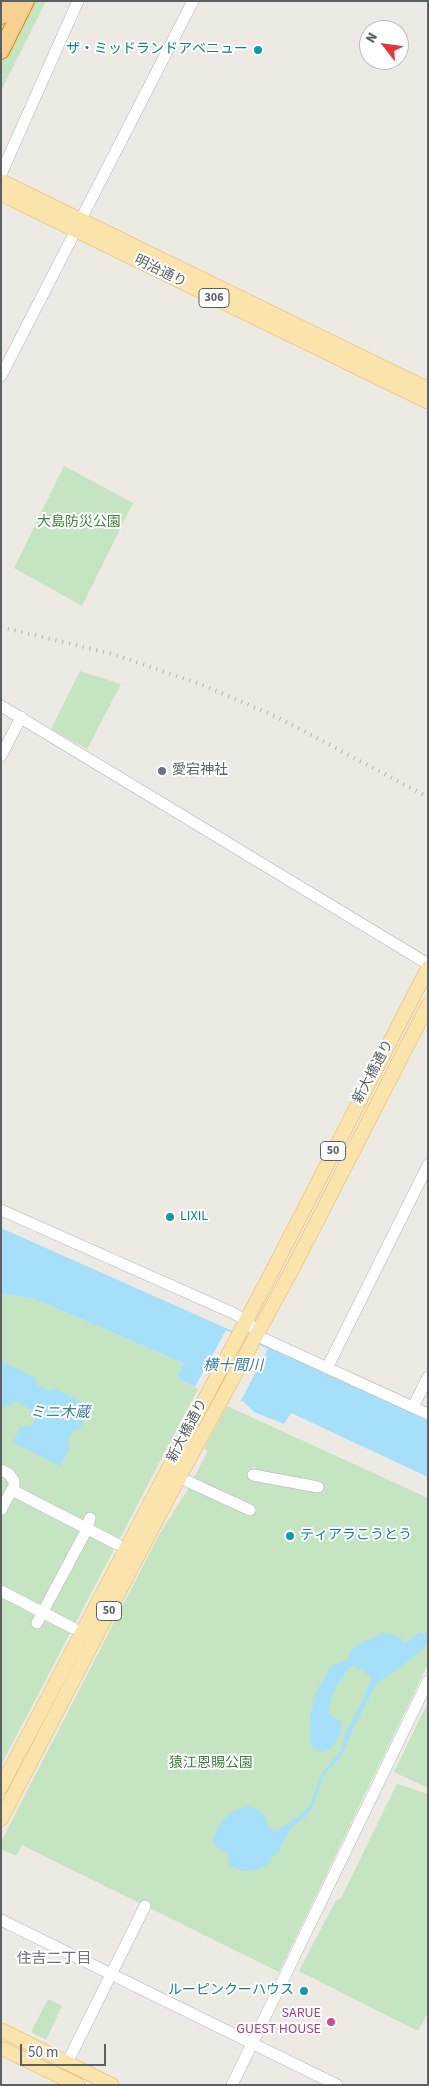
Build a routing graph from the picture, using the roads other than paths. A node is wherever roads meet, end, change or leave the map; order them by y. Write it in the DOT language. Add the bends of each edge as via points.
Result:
graph roads {
  1 [pos="9,1"];
  2 [pos="26,1"];
  3 [pos="78,1"];
  4 [pos="192,1"];
  5 [pos="1,16"];
  6 [pos="1,51"];
  7 [pos="1,174"];
  8 [pos="1,181"];
  9 [pos="1,194"];
  10 [pos="78,225"];
  11 [pos="1,376"];
  12 [pos="428,389"];
  13 [pos="428,402"];
  14 [pos="1,706"];
  15 [pos="21,718"];
  16 [pos="1,756"];
  17 [pos="428,964"];
  18 [pos="428,968"];
  19 [pos="428,1005"];
  20 [pos="428,1165"];
  21 [pos="1,1210"];
  22 [pos="246,1320"];
  23 [pos="255,1337"];
  24 [pos="327,1368"];
  25 [pos="428,1377"];
  26 [pos="413,1407"];
  27 [pos="428,1414"];
  28 [pos="1,1470"];
  29 [pos="253,1475"];
  30 [pos="187,1481"];
  31 [pos="318,1487"];
  32 [pos="12,1490"];
  33 [pos="1,1510"];
  34 [pos="250,1510"];
  35 [pos="89,1524"];
  36 [pos="117,1544"];
  37 [pos="1,1591"];
  38 [pos="43,1612"];
  39 [pos="38,1623"];
  40 [pos="73,1628"];
  41 [pos="428,1681"];
  42 [pos="1,1787"];
  43 [pos="1,1819"];
  44 [pos="145,1906"];
  45 [pos="1,1920"];
  46 [pos="111,1974"];
  47 [pos="1,2030"];
  48 [pos="252,2043"];
  49 [pos="1,2048"];
  50 [pos="67,2063"];
  51 [pos="57,2080"];
  52 [pos="78,2085"];
  53 [pos="112,2085"];
  54 [pos="232,2085"];
  55 [pos="337,2085"];
  1 -- 5 [label="highway"];
  2 -- 6 [label="highway"];
  3 -- 7 [label="street"];
  4 -- 10 [label="street"];
  8 -- 10 [label="main road, 明治通り / 306"];
  9 -- 10 [label="main road, 明治通り / 306"];
  10 -- 11 [label="street"];
  10 -- 12 [label="main road, 明治通り / 306"];
  10 -- 13 [label="main road, 明治通り / 306"];
  14 -- 15 [label="street"];
  15 -- 16 [label="street"];
  15 -- 17 [label="street"];
  18 -- 22 [label="main road, 新大橋通り / 50"];
  19 -- 23 [label="main road, 新大橋通り / 50"];
  20 -- 24 [label="street"];
  21 -- 22 [label="street"];
  22 -- 23 [label="street"];
  22 -- 42 [label="main road, 新大橋通り / 50"];
  23 -- 24 [label="street"];
  23 -- 43 [label="main road, 新大橋通り / 50"];
  24 -- 26 [label="street"];
  25 -- 26 [label="street"];
  26 -- 27 [label="street"];
  28 -- 32 [label="street" via="13,1477"];
  29 -- 31 [label="street"];
  30 -- 34 [label="street"];
  32 -- 33 [label="street"];
  32 -- 35 [label="street"];
  35 -- 36 [label="street"];
  35 -- 38 [label="street"];
  37 -- 38 [label="street"];
  38 -- 39 [label="street"];
  38 -- 40 [label="street"];
  41 -- 48 [label="street"];
  44 -- 46 [label="street"];
  45 -- 46 [label="street"];
  46 -- 48 [label="street"];
  46 -- 50 [label="street"];
  47 -- 50 [label="main road"];
  48 -- 54 [label="street"];
  48 -- 55 [label="street"];
  49 -- 51 [label="main road"];
  50 -- 53 [label="main road"];
  51 -- 52 [label="main road"];
}
